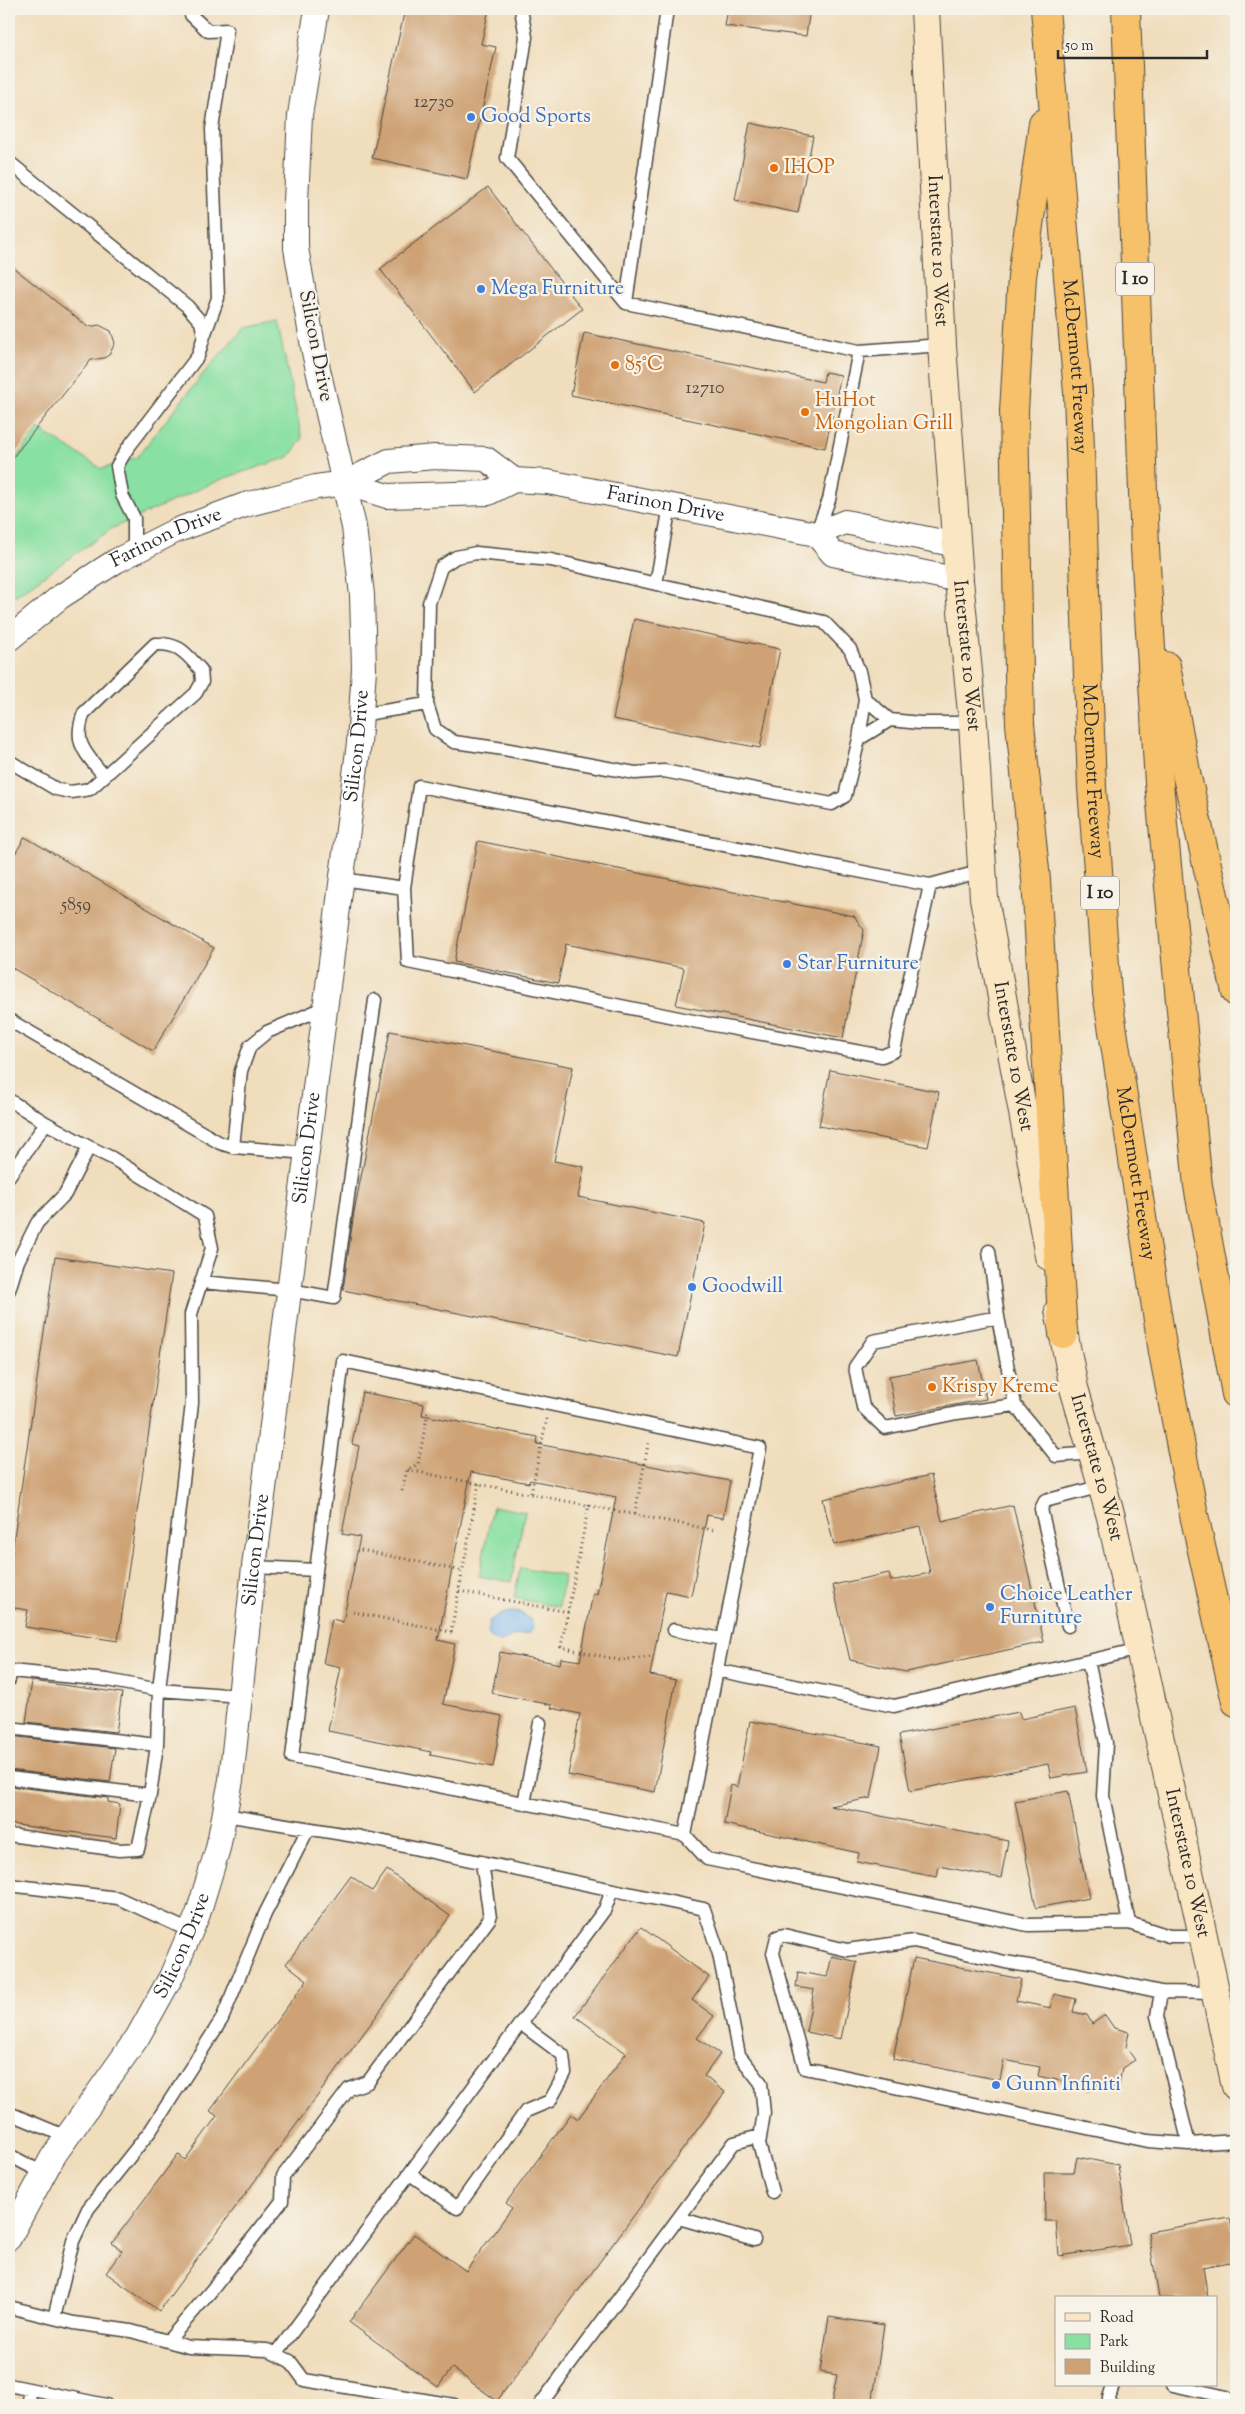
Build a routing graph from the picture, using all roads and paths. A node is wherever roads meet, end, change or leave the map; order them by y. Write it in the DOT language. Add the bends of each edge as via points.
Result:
graph roads {
  1 [pos="195,9"];
  2 [pos="318,9"];
  3 [pos="521,9"];
  4 [pos="667,9"];
  5 [pos="925,9"];
  6 [pos="1045,9"];
  7 [pos="1126,9"];
  8 [pos="1050,74"];
  9 [pos="9,162"];
  10 [pos="626,303"];
  11 [pos="204,336"];
  12 [pos="942,345"];
  13 [pos="860,351"];
  14 [pos="514,480"];
  15 [pos="345,483"];
  16 [pos="670,506"];
  17 [pos="816,534"];
  18 [pos="957,545"];
  19 [pos="1145,548"];
  20 [pos="134,552"];
  21 [pos="959,580"];
  22 [pos="656,584"];
  23 [pos="9,639"];
  24 [pos="865,699"];
  25 [pos="427,704"];
  26 [pos="360,715"];
  27 [pos="890,720"];
  28 [pos="973,723"];
  29 [pos="859,739"];
  30 [pos="9,761"];
  31 [pos="104,776"];
  32 [pos="982,871"];
  33 [pos="342,879"];
  34 [pos="930,885"];
  35 [pos="404,888"];
  36 [pos="1236,992"];
  37 [pos="375,1000"];
  38 [pos="326,1007"];
  39 [pos="9,1020"];
  40 [pos="9,1100"];
  41 [pos="46,1123"];
  42 [pos="89,1147"];
  43 [pos="233,1147"];
  44 [pos="307,1153"];
  45 [pos="9,1176"];
  46 [pos="989,1252"];
  47 [pos="201,1282"];
  48 [pos="9,1290"];
  49 [pos="290,1290"];
  50 [pos="998,1317"];
  51 [pos="1063,1334"];
  52 [pos="1236,1394"];
  53 [pos="549,1404"];
  54 [pos="1016,1405"];
  55 [pos="428,1412"];
  56 [pos="652,1425"];
  57 [pos="1092,1452"];
  58 [pos="418,1464"];
  59 [pos="408,1470"];
  60 [pos="422,1472"];
  61 [pos="479,1483"];
  62 [pos="1102,1486"];
  63 [pos="402,1491"];
  64 [pos="531,1493"];
  65 [pos="589,1504"];
  66 [pos="634,1513"];
  67 [pos="713,1530"];
  68 [pos="361,1550"];
  69 [pos="254,1566"];
  70 [pos="316,1570"];
  71 [pos="463,1571"];
  72 [pos="459,1591"];
  73 [pos="354,1612"];
  74 [pos="568,1612"];
  75 [pos="1068,1626"];
  76 [pos="674,1630"];
  77 [pos="722,1639"];
  78 [pos="1140,1649"];
  79 [pos="652,1657"];
  80 [pos="1088,1661"];
  81 [pos="716,1670"];
  82 [pos="9,1674"];
  83 [pos="159,1690"];
  84 [pos="240,1696"];
  85 [pos="1236,1702"];
  86 [pos="540,1723"];
  87 [pos="9,1728"];
  88 [pos="157,1745"];
  89 [pos="9,1778"];
  90 [pos="150,1795"];
  91 [pos="524,1803"];
  92 [pos="225,1815"];
  93 [pos="308,1828"];
  94 [pos="9,1835"];
  95 [pos="685,1835"];
  96 [pos="482,1862"];
  97 [pos="9,1885"];
  98 [pos="612,1890"];
  99 [pos="1129,1923"];
  100 [pos="190,1931"];
  101 [pos="1202,1936"];
  102 [pos="1161,1992"];
  103 [pos="1215,1993"];
  104 [pos="520,2024"];
  105 [pos="1236,2086"];
  106 [pos="9,2113"];
  107 [pos="67,2136"];
  108 [pos="760,2136"];
  109 [pos="1236,2141"];
  110 [pos="1189,2144"];
  111 [pos="9,2155"];
  112 [pos="43,2173"];
  113 [pos="410,2174"];
  114 [pos="772,2192"];
  115 [pos="679,2218"];
  116 [pos="9,2238"];
  117 [pos="754,2240"];
  118 [pos="9,2307"];
  119 [pos="54,2318"];
  120 [pos="168,2341"];
  121 [pos="276,2354"];
  122 [pos="9,2385"];
  123 [pos="1113,2386"];
  124 [pos="1178,2386"];
  125 [pos="31,2390"];
  126 [pos="28,2405"];
  127 [pos="106,2405"];
  128 [pos="454,2405"];
  129 [pos="540,2405"];
  130 [pos="1111,2405"];
  131 [pos="1230,2405"];
  1 -- 11 [label="lane" via="191,16 208,31 227,30 212,129 218,298"];
  2 -- 15 [label="street, Silicon Drive" via="300,115 296,248 314,352"];
  3 -- 10 [label="lane" via="526,37 507,158"];
  4 -- 10 [label="lane"];
  5 -- 12 [label="main road, Interstate 10 West"];
  6 -- 8 [label="highway, McDermott Freeway / I 10"];
  7 -- 19 [label="highway, I 10"];
  8 -- 51 [label="highway" via="1022,278 1014,410 1020,724 1036,880"];
  8 -- 85 [label="highway, McDermott Freeway / I 10" via="1078,393 1092,788 1107,993 1163,1352 1194,1515"];
  9 -- 11 [label="lane" via="188,306 201,322"];
  10 -- 13 [label="lane"];
  11 -- 20 [label="lane" via="198,356 127,449 118,466 122,495 134,518"];
  12 -- 13 [label="lane"];
  12 -- 18 [label="main road, Interstate 10 West"];
  13 -- 17 [label="lane" via="829,500"];
  14 -- 15 [label="street, Farinon Drive" via="488,492 387,496"];
  14 -- 15 [label="street, Farinon Drive" via="486,459 435,457 389,461"];
  14 -- 16 [label="street, Farinon Drive" via="548,482"];
  15 -- 20 [label="street, Farinon Drive" via="245,505 176,531"];
  15 -- 26 [label="street, Silicon Drive" via="362,595 364,669"];
  16 -- 17 [label="street, Farinon Drive"];
  16 -- 22 [label="lane"];
  17 -- 18 [label="street" via="846,522"];
  17 -- 21 [label="street" via="833,554"];
  18 -- 21 [label="main road, Interstate 10 West"];
  19 -- 36 [label="highway" via="1187,777"];
  19 -- 52 [label="highway, I 10" via="1159,783 1198,1186"];
  20 -- 23 [label="street, Farinon Drive" via="60,597"];
  21 -- 28 [label="main road, Interstate 10 West"];
  22 -- 24 [label="lane" via="824,622 850,649"];
  22 -- 25 [label="lane" via="551,560 476,553 456,557 441,567 429,603"];
  24 -- 27 [label="lane"];
  24 -- 29 [label="lane"];
  25 -- 26 [label="lane"];
  25 -- 29 [label="lane" via="435,729 454,742 504,748 635,773 664,771 832,804 846,796"];
  26 -- 33 [label="street, Silicon Drive" via="360,743"];
  27 -- 28 [label="lane"];
  27 -- 29 [label="lane"];
  28 -- 32 [label="main road, Interstate 10 West"];
  30 -- 31 [label="lane" via="56,789 71,792 90,789"];
  31 -- 31 [label="lane" via="196,693 202,682 202,670 179,647 168,643 155,644 84,713 78,728 81,746"];
  32 -- 34 [label="lane"];
  32 -- 51 [label="main road, Interstate 10 West" via="984,898"];
  33 -- 35 [label="lane"];
  33 -- 38 [label="street, Silicon Drive"];
  34 -- 35 [label="lane" via="420,786"];
  34 -- 35 [label="lane" via="894,1051 882,1056 408,962"];
  37 -- 49 [label="lane" via="334,1298"];
  38 -- 43 [label="lane" via="266,1032 250,1046 241,1071"];
  38 -- 44 [label="street, Silicon Drive"];
  39 -- 43 [label="lane" via="220,1143"];
  40 -- 41 [label="lane"];
  41 -- 42 [label="lane"];
  41 -- 45 [label="lane"];
  42 -- 47 [label="lane" via="205,1216 212,1248"];
  42 -- 48 [label="lane" via="65,1194 37,1223 18,1261"];
  43 -- 44 [label="lane"];
  44 -- 49 [label="street, Silicon Drive"];
  46 -- 50 [label="lane"];
  47 -- 49 [label="lane"];
  47 -- 83 [label="lane" via="191,1314 192,1403"];
  49 -- 69 [label="street, Silicon Drive"];
  50 -- 54 [label="lane"];
  50 -- 54 [label="lane" via="873,1341 855,1367 863,1407 885,1428"];
  51 -- 57 [label="main road, Interstate 10 West"];
  53 -- 56 [label="lane"];
  53 -- 64 [label="path"];
  53 -- 70 [label="lane" via="343,1361"];
  54 -- 57 [label="lane" via="1056,1456"];
  55 -- 58 [label="path"];
  56 -- 66 [label="path"];
  56 -- 77 [label="lane" via="760,1448"];
  57 -- 62 [label="main road, Interstate 10 West"];
  58 -- 59 [label="path"];
  58 -- 60 [label="path"];
  59 -- 60 [label="path"];
  59 -- 63 [label="path"];
  60 -- 61 [label="path"];
  61 -- 64 [label="path"];
  61 -- 71 [label="path"];
  62 -- 75 [label="lane" via="1045,1501 1041,1509"];
  62 -- 78 [label="main road, Interstate 10 West" via="1112,1517"];
  64 -- 65 [label="path"];
  65 -- 66 [label="path"];
  65 -- 74 [label="path"];
  66 -- 67 [label="path"];
  68 -- 71 [label="path"];
  69 -- 70 [label="lane"];
  69 -- 84 [label="street, Silicon Drive"];
  70 -- 91 [label="lane" via="292,1757"];
  71 -- 72 [label="path"];
  72 -- 73 [label="path" via="451,1632"];
  72 -- 74 [label="path"];
  74 -- 79 [label="path" via="561,1647 619,1660"];
  76 -- 77 [label="lane"];
  77 -- 81 [label="lane"];
  78 -- 80 [label="lane"];
  78 -- 101 [label="main road, Interstate 10 West"];
  80 -- 81 [label="lane" via="894,1706"];
  80 -- 99 [label="lane" via="1106,1743 1103,1796"];
  81 -- 95 [label="lane"];
  82 -- 83 [label="lane" via="107,1680"];
  83 -- 84 [label="lane"];
  83 -- 88 [label="lane"];
  84 -- 92 [label="street, Silicon Drive" via="232,1780"];
  86 -- 91 [label="lane"];
  87 -- 88 [label="lane"];
  88 -- 90 [label="lane"];
  89 -- 90 [label="lane"];
  90 -- 94 [label="lane" via="138,1849 119,1850"];
  91 -- 95 [label="lane"];
  92 -- 93 [label="lane"];
  92 -- 100 [label="street, Silicon Drive" via="218,1848"];
  93 -- 96 [label="lane"];
  93 -- 119 [label="lane" via="265,1914 222,2019 151,2130 88,2209 73,2240"];
  95 -- 99 [label="lane" via="707,1859 1028,1925"];
  96 -- 98 [label="lane"];
  96 -- 120 [label="lane" via="490,1918 368,2082 349,2089 283,2176 282,2202"];
  97 -- 100 [label="lane" via="118,1898"];
  98 -- 104 [label="lane" via="605,1910"];
  98 -- 108 [label="lane" via="704,1909 719,1954 739,2055 761,2082 764,2112"];
  99 -- 101 [label="lane" via="1169,1936"];
  100 -- 107 [label="street, Silicon Drive" via="171,1977 137,2038"];
  101 -- 103 [label="main road, Interstate 10 West"];
  102 -- 103 [label="lane"];
  102 -- 110 [label="lane" via="1156,2016"];
  102 -- 110 [label="lane" via="914,1941 847,1950 784,1935 777,1937 773,1953 805,2068 1148,2141"];
  103 -- 105 [label="main road, Interstate 10 West"];
  104 -- 113 [label="lane"];
  104 -- 113 [label="lane" via="563,2055 565,2073 550,2101 526,2111 457,2208"];
  106 -- 107 [label="lane"];
  107 -- 112 [label="street, Silicon Drive"];
  108 -- 114 [label="lane" via="759,2144"];
  108 -- 115 [label="lane" via="734,2143"];
  109 -- 110 [label="lane"];
  111 -- 112 [label="lane"];
  112 -- 116 [label="street, Silicon Drive"];
  113 -- 121 [label="lane"];
  115 -- 117 [label="lane"];
  115 -- 129 [label="lane"];
  118 -- 119 [label="lane"];
  119 -- 120 [label="lane" via="131,2330"];
  120 -- 121 [label="lane" via="189,2347 268,2350"];
  121 -- 128 [label="lane" via="290,2361 304,2380"];
  122 -- 125 [label="lane"];
  123 -- 130 [label="lane" via="1109,2398"];
  124 -- 131 [label="lane" via="1227,2397"];
  125 -- 126 [label="lane"];
  125 -- 127 [label="lane"];
}
